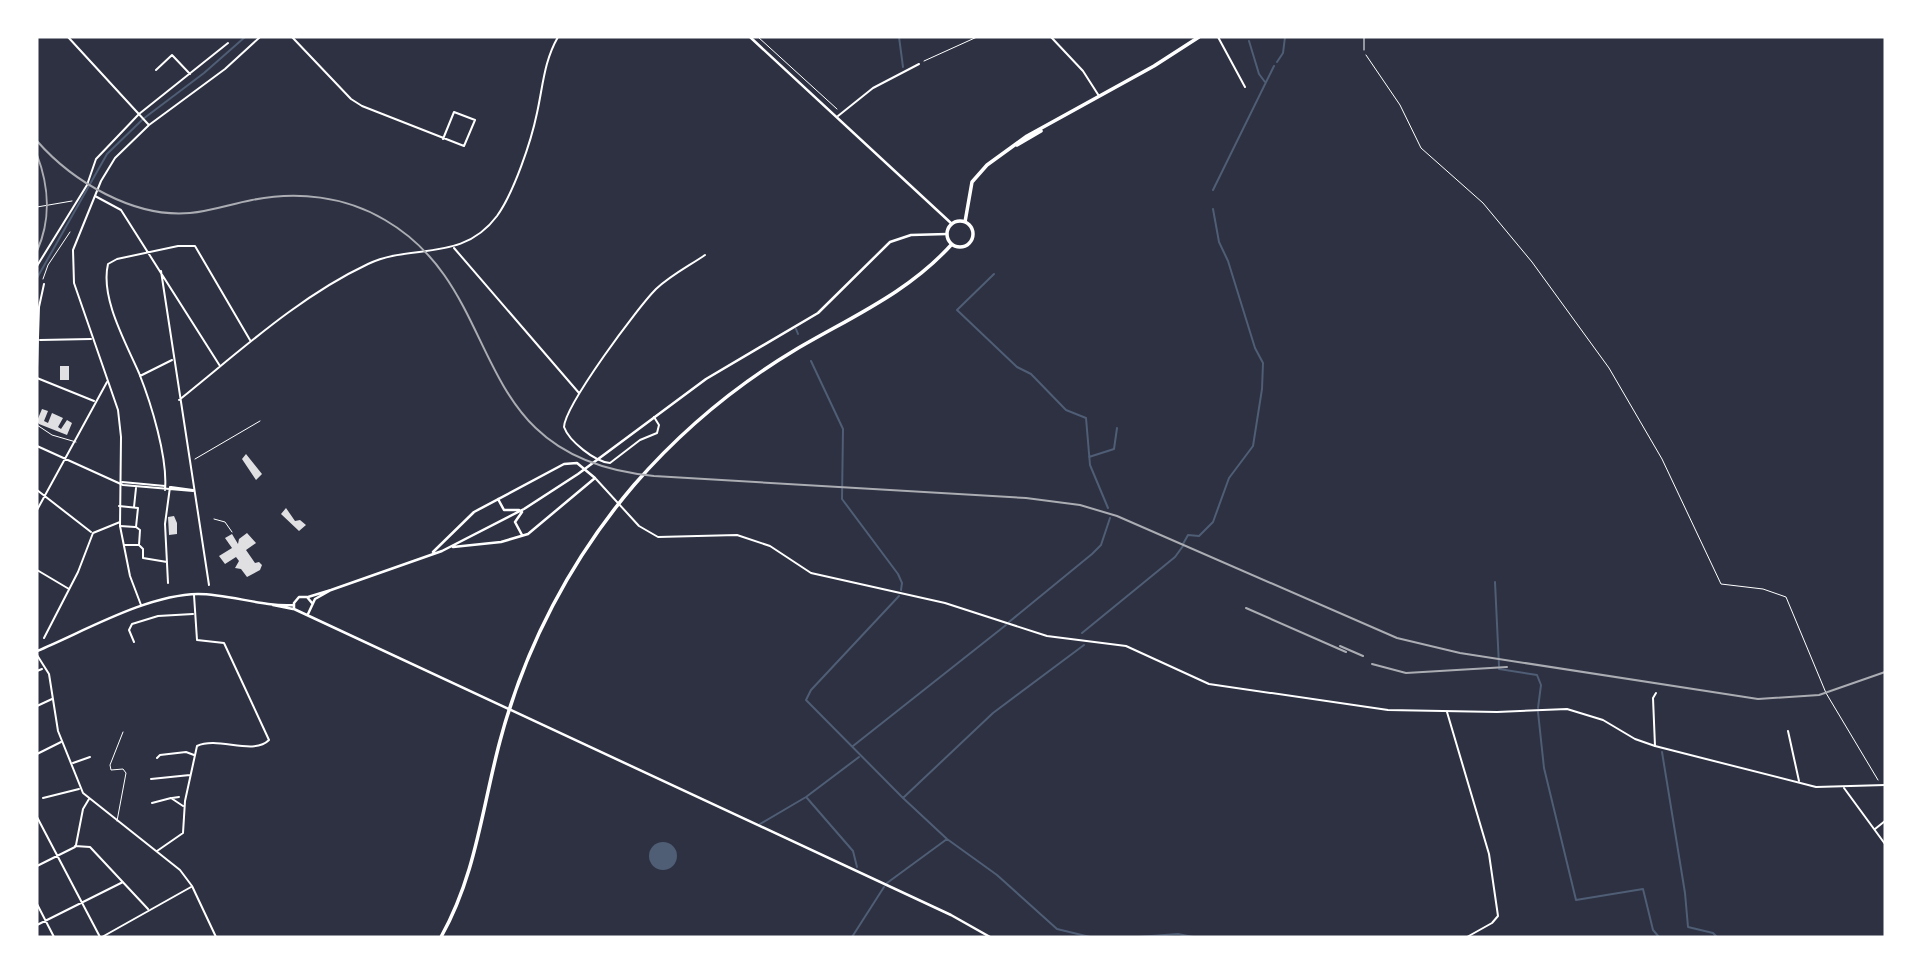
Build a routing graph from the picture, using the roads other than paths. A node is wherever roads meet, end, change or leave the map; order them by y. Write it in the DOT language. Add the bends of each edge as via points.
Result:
graph roads {
  1 [pos="68,37"];
  2 [pos="260,37"];
  3 [pos="292,37"];
  4 [pos="558,37"];
  5 [pos="750,37"];
  6 [pos="1051,37"];
  7 [pos="1199,37"];
  8 [pos="1218,37"];
  9 [pos="1364,37"];
  10 [pos="228,43"];
  11 [pos="1364,50"];
  12 [pos="919,64"];
  13 [pos="156,70"];
  14 [pos="190,74"];
  15 [pos="1245,88"];
  16 [pos="1099,97"];
  17 [pos="140,115"];
  18 [pos="837,116"];
  19 [pos="148,124"];
  20 [pos="443,139"];
  21 [pos="94,195"];
  22 [pos="965,222"];
  23 [pos="952,224"];
  24 [pos="947,234"];
  25 [pos="952,244"];
  26 [pos="454,247"];
  27 [pos="148,253"];
  28 [pos="705,255"];
  29 [pos="37,266"];
  30 [pos="161,271"];
  31 [pos="44,284"];
  32 [pos="91,339"];
  33 [pos="38,340"];
  34 [pos="251,341"];
  35 [pos="173,360"];
  36 [pos="220,367"];
  37 [pos="37,368"];
  38 [pos="140,376"];
  39 [pos="37,378"];
  40 [pos="108,382"];
  41 [pos="579,393"];
  42 [pos="179,400"];
  43 [pos="94,401"];
  44 [pos="654,416"];
  45 [pos="37,425"];
  46 [pos="76,442"];
  47 [pos="37,446"];
  48 [pos="67,460"];
  49 [pos="595,478"];
  50 [pos="119,483"];
  51 [pos="136,487"];
  52 [pos="165,488"];
  53 [pos="170,489"];
  54 [pos="37,490"];
  55 [pos="194,491"];
  56 [pos="45,497"];
  57 [pos="498,499"];
  58 [pos="119,506"];
  59 [pos="134,507"];
  60 [pos="524,509"];
  61 [pos="37,510"];
  62 [pos="215,519"];
  63 [pos="120,522"];
  64 [pos="120,526"];
  65 [pos="136,527"];
  66 [pos="93,533"];
  67 [pos="232,533"];
  68 [pos="524,536"];
  69 [pos="123,545"];
  70 [pos="139,545"];
  71 [pos="450,547"];
  72 [pos="430,555"];
  73 [pos="167,562"];
  74 [pos="37,570"];
  75 [pos="168,583"];
  76 [pos="209,584"];
  77 [pos="70,590"];
  78 [pos="331,590"];
  79 [pos="194,594"];
  80 [pos="308,597"];
  81 [pos="312,603"];
  82 [pos="141,607"];
  83 [pos="294,607"];
  84 [pos="311,611"];
  85 [pos="194,614"];
  86 [pos="306,614"];
  87 [pos="319,621"];
  88 [pos="44,638"];
  89 [pos="134,642"];
  90 [pos="37,653"];
  91 [pos="42,669"];
  92 [pos="37,671"];
  93 [pos="1656,693"];
  94 [pos="53,698"];
  95 [pos="37,706"];
  96 [pos="1447,712"];
  97 [pos="1788,731"];
  98 [pos="123,732"];
  99 [pos="62,741"];
  100 [pos="1656,746"];
  101 [pos="37,754"];
  102 [pos="195,755"];
  103 [pos="90,757"];
  104 [pos="157,758"];
  105 [pos="72,763"];
  106 [pos="191,775"];
  107 [pos="151,779"];
  108 [pos="1799,782"];
  109 [pos="1885,785"];
  110 [pos="81,788"];
  111 [pos="1844,788"];
  112 [pos="179,797"];
  113 [pos="43,798"];
  114 [pos="171,798"];
  115 [pos="89,799"];
  116 [pos="152,803"];
  117 [pos="184,806"];
  118 [pos="37,817"];
  119 [pos="117,821"];
  120 [pos="1885,821"];
  121 [pos="1874,830"];
  122 [pos="1885,844"];
  123 [pos="75,846"];
  124 [pos="157,851"];
  125 [pos="58,858"];
  126 [pos="37,866"];
  127 [pos="123,882"];
  128 [pos="192,886"];
  129 [pos="82,903"];
  130 [pos="37,904"];
  131 [pos="149,910"];
  132 [pos="46,921"];
  133 [pos="37,925"];
  134 [pos="54,937"];
  135 [pos="101,937"];
  136 [pos="216,937"];
  137 [pos="441,937"];
  138 [pos="990,937"];
  139 [pos="1467,937"];
  1 -- 17 [label="street"];
  2 -- 19 [label="street" via="225,69"];
  3 -- 20 [label="street" via="356,103"];
  4 -- 26 [label="street" via="547,59 534,125 503,206 488,226"];
  5 -- 18 [label="main road"];
  6 -- 16 [label="street" via="1083,71"];
  7 -- 16 [label="main road"];
  8 -- 15 [label="street"];
  9 -- 11 [label="street"];
  10 -- 14 [label="street"];
  12 -- 18 [label="street" via="873,88"];
  13 -- 14 [label="street" via="172,55"];
  14 -- 17 [label="street"];
  16 -- 22 [label="main road" via="1012,148 975,177"];
  17 -- 19 [label="street"];
  17 -- 29 [label="street" via="96,159 92,175"];
  18 -- 23 [label="main road"];
  19 -- 21 [label="street" via="110,163"];
  20 -- 20 [label="street" via="454,112 475,120 464,146"];
  21 -- 27 [label="street" via="120,208"];
  21 -- 32 [label="street" via="72,259 74,283"];
  22 -- 23 [label="main road"];
  22 -- 25 [label="main road" via="972,230 971,240 961,247"];
  23 -- 24 [label="main road"];
  24 -- 25 [label="main road"];
  24 -- 44 [label="main road" via="911,234 890,242 818,313 722,368"];
  25 -- 137 [label="main road" via="893,296 810,341 741,386 700,419 614,510 557,597 512,702 475,857"];
  26 -- 34 [label="street" via="429,248 369,264 326,287"];
  26 -- 41 [label="street"];
  27 -- 30 [label="street"];
  27 -- 34 [label="street" via="192,246"];
  27 -- 38 [label="street" via="108,264 109,294"];
  28 -- 41 [label="street" via="654,291"];
  30 -- 35 [label="street"];
  30 -- 36 [label="street"];
  31 -- 33 [label="street"];
  32 -- 33 [label="street"];
  32 -- 40 [label="street"];
  33 -- 37 [label="street"];
  34 -- 36 [label="street"];
  35 -- 38 [label="street"];
  35 -- 42 [label="street"];
  36 -- 42 [label="street"];
  38 -- 52 [label="street" via="151,407"];
  39 -- 43 [label="street"];
  40 -- 43 [label="street"];
  40 -- 50 [label="street" via="120,424"];
  41 -- 44 [label="street" via="564,427 567,435 605,463 657,433"];
  42 -- 55 [label="street"];
  43 -- 46 [label="street"];
  44 -- 60 [label="main road"];
  45 -- 46 [label="street"];
  46 -- 48 [label="street"];
  47 -- 48 [label="street"];
  48 -- 50 [label="street"];
  48 -- 56 [label="street"];
  49 -- 57 [label="main road" via="571,461"];
  49 -- 68 [label="main road"];
  49 -- 96 [label="street" via="639,526 658,537 737,535 770,546 811,573 945,603 1047,636 1126,646 1209,684 1361,708"];
  50 -- 51 [label="street"];
  50 -- 52 [label="street"];
  50 -- 58 [label="street"];
  51 -- 52 [label="street"];
  51 -- 59 [label="street"];
  52 -- 53 [label="street"];
  53 -- 55 [label="street"];
  53 -- 73 [label="street"];
  54 -- 56 [label="street"];
  55 -- 76 [label="street"];
  56 -- 61 [label="street"];
  56 -- 66 [label="street"];
  57 -- 60 [label="main road" via="504,510"];
  57 -- 72 [label="main road" via="462,523"];
  58 -- 59 [label="street"];
  58 -- 63 [label="street"];
  59 -- 65 [label="street" via="138,508"];
  60 -- 68 [label="main road" via="514,522"];
  60 -- 71 [label="main road"];
  62 -- 67 [label="street" via="225,522"];
  63 -- 64 [label="street"];
  63 -- 66 [label="street"];
  64 -- 65 [label="street"];
  64 -- 69 [label="street"];
  65 -- 70 [label="street"];
  66 -- 77 [label="street"];
  68 -- 71 [label="main road"];
  69 -- 70 [label="street"];
  69 -- 82 [label="street"];
  70 -- 73 [label="street" via="144,558"];
  71 -- 72 [label="main road"];
  72 -- 78 [label="main road"];
  73 -- 75 [label="street"];
  74 -- 77 [label="street"];
  77 -- 88 [label="street"];
  78 -- 80 [label="main road"];
  78 -- 81 [label="main road"];
  79 -- 82 [label="main road"];
  79 -- 83 [label="main road"];
  79 -- 85 [label="street"];
  80 -- 81 [label="main road"];
  80 -- 83 [label="main road" via="298,597"];
  81 -- 84 [label="main road"];
  82 -- 90 [label="main road"];
  83 -- 86 [label="main road" via="300,615"];
  84 -- 86 [label="main road"];
  84 -- 87 [label="main road"];
  85 -- 89 [label="street" via="158,616 132,624 129,629"];
  85 -- 102 [label="street" via="197,639 225,643 269,738 258,746 197,746"];
  86 -- 87 [label="main road"];
  87 -- 138 [label="main road"];
  90 -- 94 [label="street" via="49,672"];
  91 -- 92 [label="street"];
  93 -- 100 [label="street"];
  94 -- 95 [label="street"];
  94 -- 99 [label="street"];
  96 -- 100 [label="street" via="1567,709 1603,720"];
  96 -- 139 [label="street" via="1489,854 1498,916"];
  97 -- 108 [label="street"];
  98 -- 119 [label="street" via="110,765 112,771 124,769 127,777"];
  99 -- 101 [label="street"];
  99 -- 105 [label="street"];
  100 -- 108 [label="street"];
  102 -- 104 [label="street" via="186,752"];
  102 -- 106 [label="street"];
  103 -- 105 [label="street"];
  105 -- 110 [label="street"];
  106 -- 107 [label="street"];
  106 -- 117 [label="street"];
  108 -- 111 [label="street"];
  109 -- 111 [label="street"];
  110 -- 113 [label="street"];
  110 -- 115 [label="street"];
  111 -- 121 [label="street"];
  112 -- 114 [label="street"];
  114 -- 116 [label="street"];
  114 -- 117 [label="street"];
  115 -- 119 [label="street"];
  115 -- 123 [label="street"];
  117 -- 124 [label="street" via="181,835"];
  118 -- 125 [label="street"];
  119 -- 124 [label="street"];
  120 -- 121 [label="street"];
  121 -- 122 [label="street"];
  123 -- 125 [label="street"];
  123 -- 127 [label="street" via="90,847"];
  124 -- 128 [label="street"];
  125 -- 126 [label="street"];
  125 -- 129 [label="street"];
  127 -- 129 [label="street"];
  127 -- 131 [label="street"];
  128 -- 131 [label="street"];
  128 -- 136 [label="street"];
  129 -- 132 [label="street"];
  129 -- 135 [label="street"];
  130 -- 132 [label="street"];
  131 -- 135 [label="street"];
  132 -- 133 [label="street"];
  132 -- 134 [label="street"];
}
